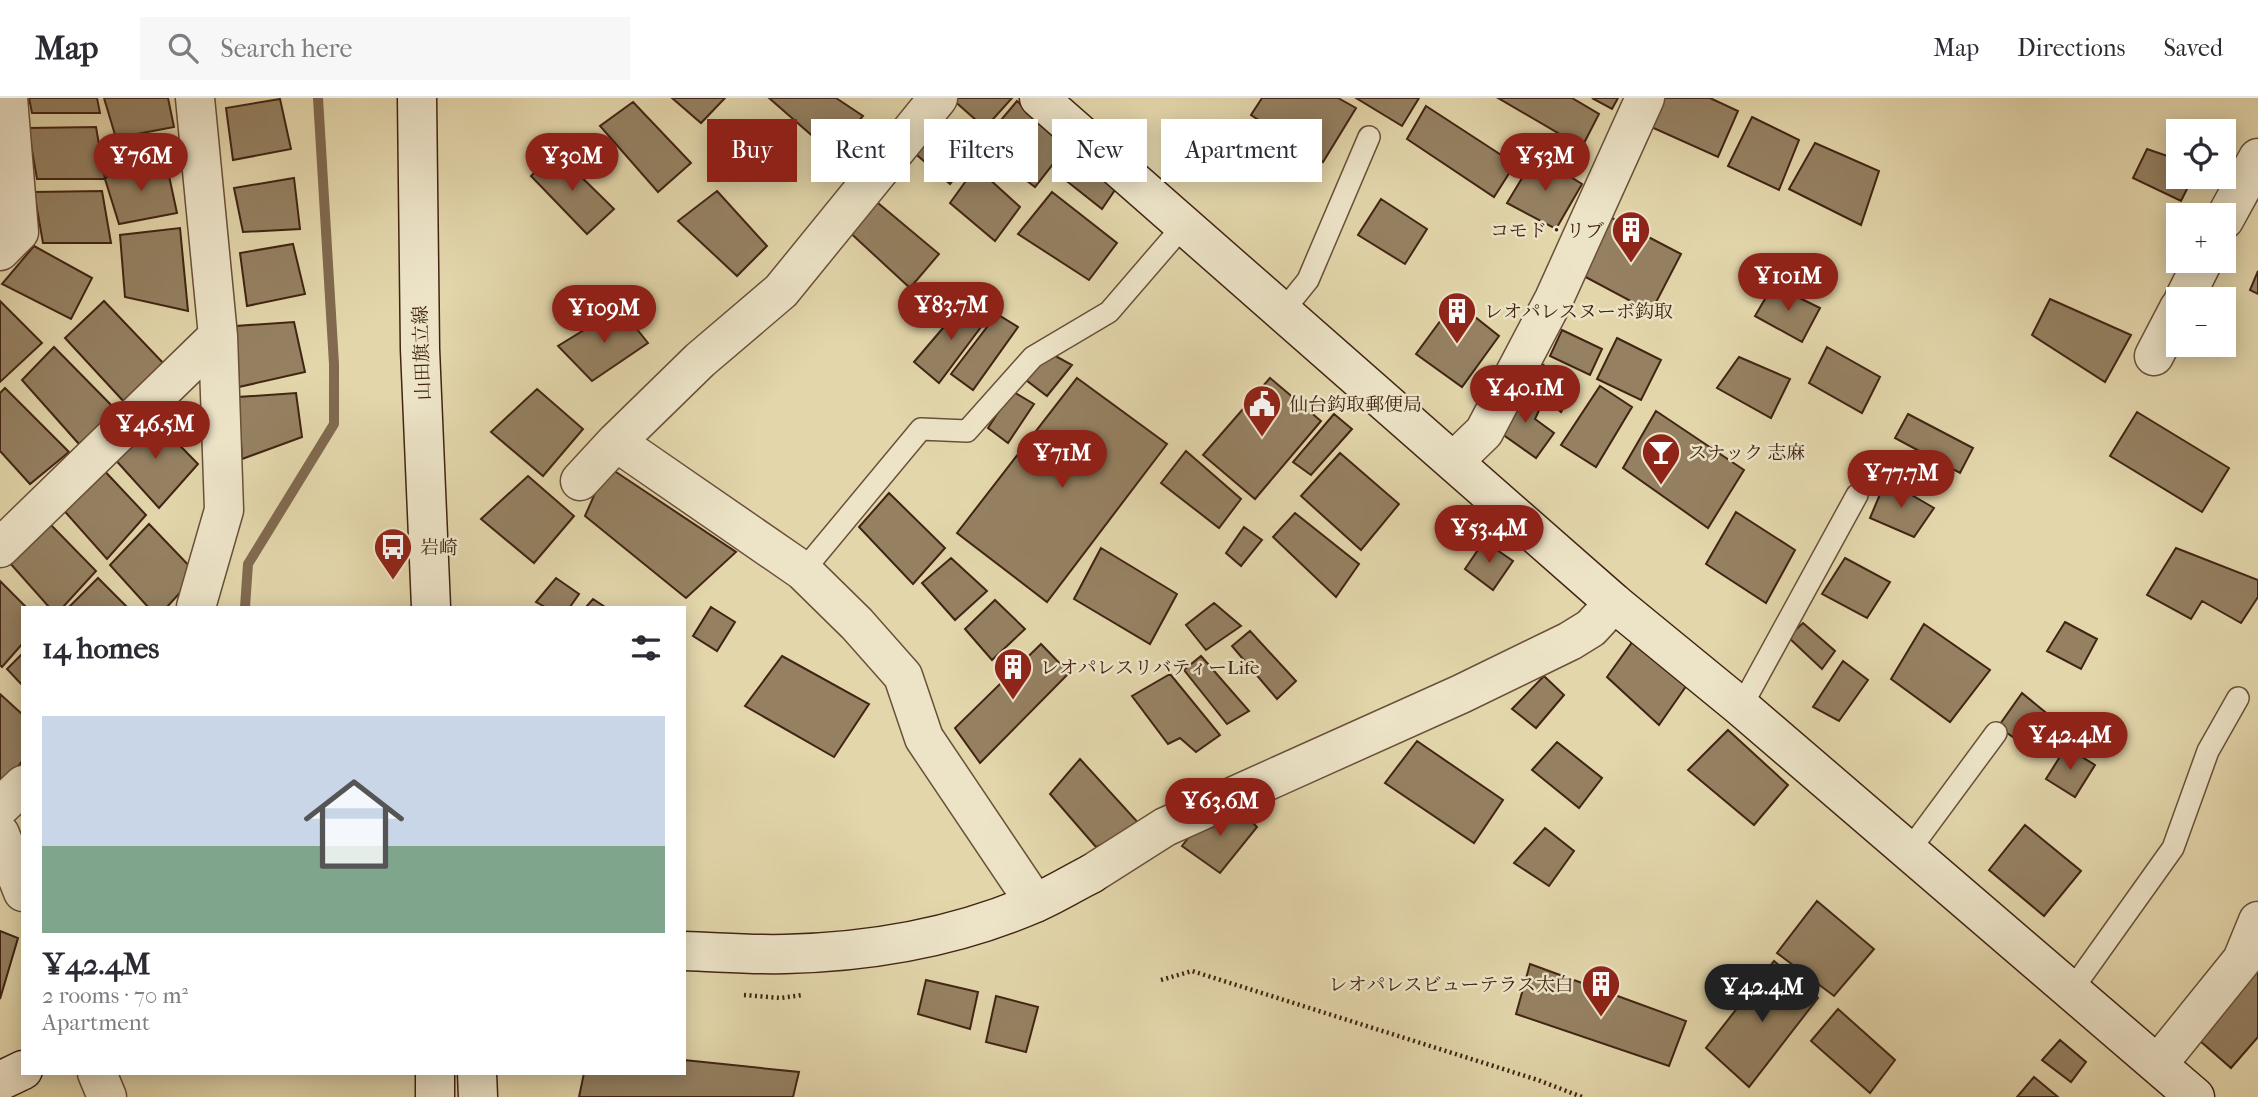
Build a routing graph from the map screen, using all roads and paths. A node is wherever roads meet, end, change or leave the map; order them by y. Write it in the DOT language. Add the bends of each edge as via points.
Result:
graph roads {
  1 [pos="8,98"];
  2 [pos="195,98"];
  3 [pos="417,98"];
  4 [pos="938,98"];
  5 [pos="1039,98"];
  6 [pos="1645,98"];
  7 [pos="1369,137"];
  8 [pos="2258,158"];
  9 [pos="2233,203"];
  10 [pos="1184,225"];
  11 [pos="0,251"];
  12 [pos="1283,311"];
  13 [pos="2166,333"];
  14 [pos="218,336"];
  15 [pos="2154,356"];
  16 [pos="616,442"];
  17 [pos="1454,461"];
  18 [pos="580,481"];
  19 [pos="1857,495"];
  20 [pos="0,548"];
  21 [pos="803,571"];
  22 [pos="1614,603"];
  23 [pos="196,606"];
  24 [pos="432,606"];
  25 [pos="2238,698"];
  26 [pos="1741,707"];
  27 [pos="1996,733"];
  28 [pos="21,787"];
  29 [pos="0,807"];
  30 [pos="0,834"];
  31 [pos="1908,852"];
  32 [pos="21,887"];
  33 [pos="1035,903"];
  34 [pos="2258,921"];
  35 [pos="686,951"];
  36 [pos="1161,980"];
  37 [pos="2071,991"];
  38 [pos="2158,1064"];
  39 [pos="21,1071"];
  40 [pos="98,1075"];
  41 [pos="435,1075"];
  42 [pos="477,1075"];
  43 [pos="0,1081"];
  44 [pos="107,1097"];
  45 [pos="435,1097"];
  46 [pos="478,1097"];
  47 [pos="1583,1097"];
  48 [pos="2195,1097"];
  1 -- 11 [label="street" via="19,232"];
  2 -- 14 [label="street"];
  3 -- 24 [label="street, 山田旗立線" via="420,349"];
  4 -- 16 [label="street" via="781,290"];
  5 -- 10 [label="street"];
  6 -- 17 [label="street" via="1548,312 1484,432"];
  7 -- 12 [label="lane" via="1308,280"];
  8 -- 9 [label="street"];
  10 -- 12 [label="street"];
  10 -- 21 [label="lane" via="1109,312 1033,357 967,431 921,429"];
  12 -- 17 [label="street"];
  13 -- 15 [label="street"];
  14 -- 20 [label="street"];
  14 -- 23 [label="street" via="224,510"];
  16 -- 18 [label="street"];
  16 -- 21 [label="street"];
  17 -- 22 [label="street"];
  19 -- 26 [label="lane"];
  21 -- 33 [label="street" via="903,676 924,738"];
  22 -- 26 [label="street"];
  22 -- 33 [label="street" via="1591,628 1570,641 1165,827"];
  25 -- 37 [label="lane" via="2208,751 2173,848"];
  26 -- 31 [label="street"];
  27 -- 31 [label="lane"];
  28 -- 29 [label="street"];
  30 -- 32 [label="street"];
  31 -- 37 [label="street"];
  33 -- 35 [label="street" via="937,935 834,952"];
  34 -- 38 [label="street" via="2242,960"];
  36 -- 47 [label="path" via="1192,971"];
  37 -- 38 [label="street"];
  38 -- 48 [label="street"];
  39 -- 43 [label="street"];
  40 -- 44 [label="street"];
  41 -- 45 [label="street"];
  42 -- 46 [label="street"];
}
